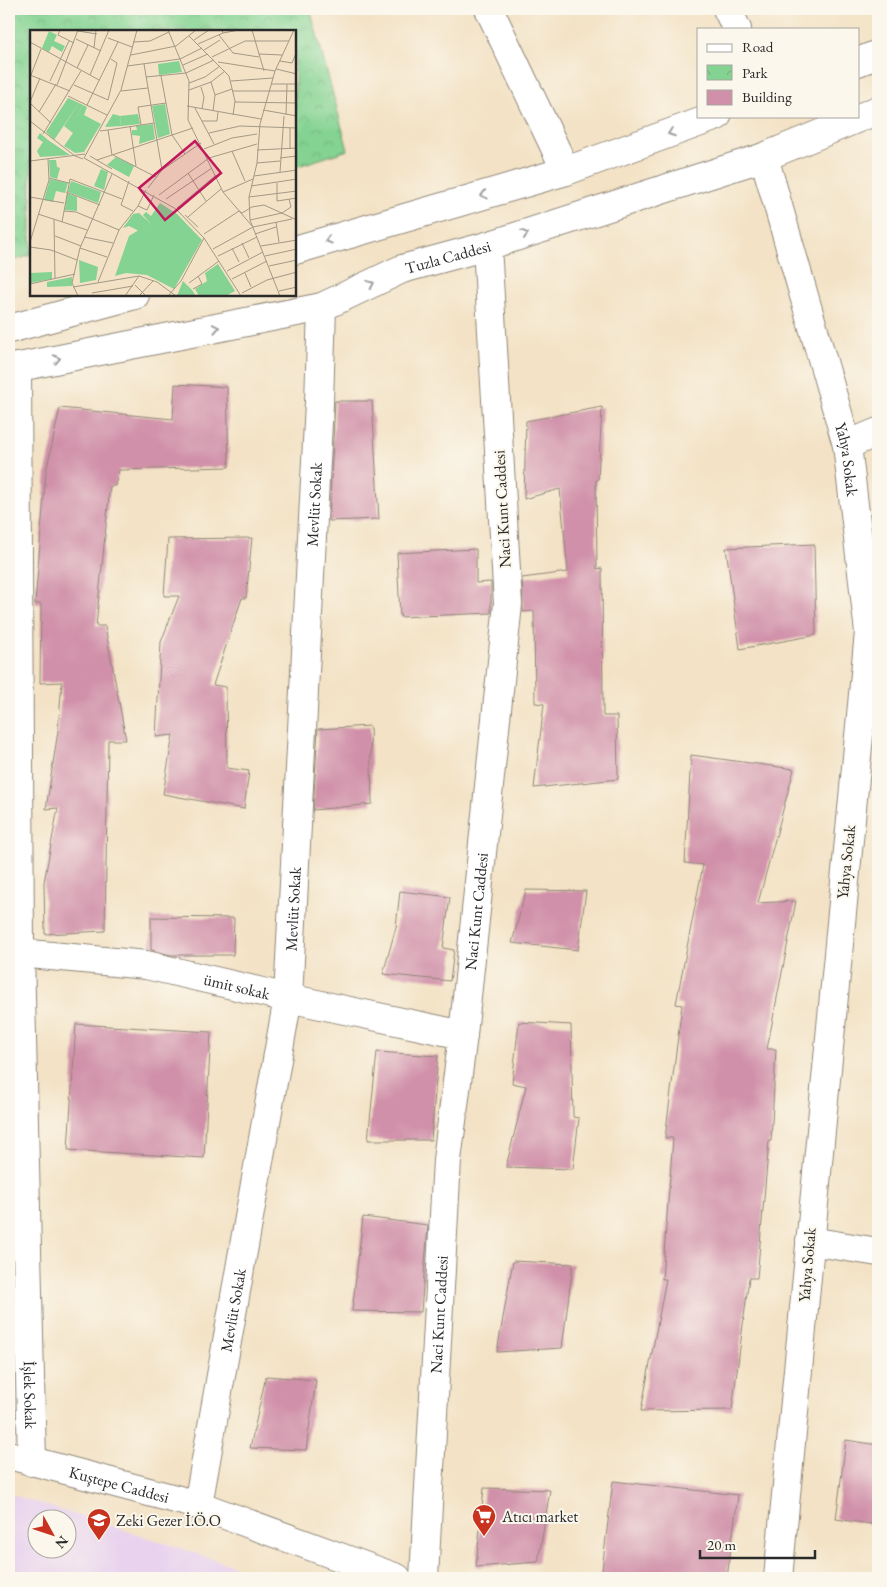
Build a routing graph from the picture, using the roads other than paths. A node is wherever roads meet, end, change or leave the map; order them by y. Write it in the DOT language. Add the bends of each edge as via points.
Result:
graph roads {
  1 [pos="489,9"];
  2 [pos="726,9"];
  3 [pos="736,28"];
  4 [pos="878,54"];
  5 [pos="860,61"];
  6 [pos="878,110"];
  7 [pos="860,117"];
  8 [pos="712,118"];
  9 [pos="859,118"];
  10 [pos="764,157"];
  11 [pos="566,171"];
  12 [pos="487,246"];
  13 [pos="296,250"];
  14 [pos="131,296"];
  15 [pos="322,307"];
  16 [pos="9,330"];
  17 [pos="13,368"];
  18 [pos="878,432"];
  19 [pos="847,445"];
  20 [pos="873,635"];
  21 [pos="14,952"];
  22 [pos="288,998"];
  23 [pos="463,1034"];
  24 [pos="810,1241"];
  25 [pos="878,1252"];
  26 [pos="20,1458"];
  27 [pos="198,1505"];
  28 [pos="397,1578"];
  29 [pos="424,1578"];
  30 [pos="778,1578"];
  1 -- 11 [label="street"];
  2 -- 3 [label="street"];
  4 -- 5 [label="street"];
  6 -- 7 [label="street, Tuzla Caddesi"];
  8 -- 11 [label="street, one-way"];
  9 -- 10 [label="street, Tuzla Caddesi"];
  12 -- 10 [label="street, Tuzla Caddesi, one-way"];
  10 -- 19 [label="street, Yahya Sokak"];
  11 -- 13 [label="street, one-way"];
  15 -- 12 [label="street, Tuzla Caddesi, one-way" via="402,269"];
  12 -- 23 [label="street, Naci Kunt Caddesi" via="508,604"];
  14 -- 16 [label="street"];
  17 -- 15 [label="street, Tuzla Caddesi, one-way"];
  15 -- 22 [label="street, Mevlüt Sokak"];
  17 -- 21 [label="street, İşlek Sokak"];
  18 -- 19 [label="street"];
  19 -- 20 [label="street, Yahya Sokak"];
  20 -- 24 [label="street, Yahya Sokak"];
  21 -- 22 [label="street, ümit sokak" via="146,965"];
  21 -- 26 [label="street, İşlek Sokak"];
  22 -- 23 [label="street, ümit sokak"];
  22 -- 27 [label="street, Mevlüt Sokak"];
  23 -- 29 [label="street, Naci Kunt Caddesi" via="447,1160"];
  24 -- 25 [label="street"];
  24 -- 30 [label="street, Yahya Sokak"];
  26 -- 27 [label="street, Kuştepe Caddesi"];
  27 -- 28 [label="street, Kuştepe Caddesi"];
}
